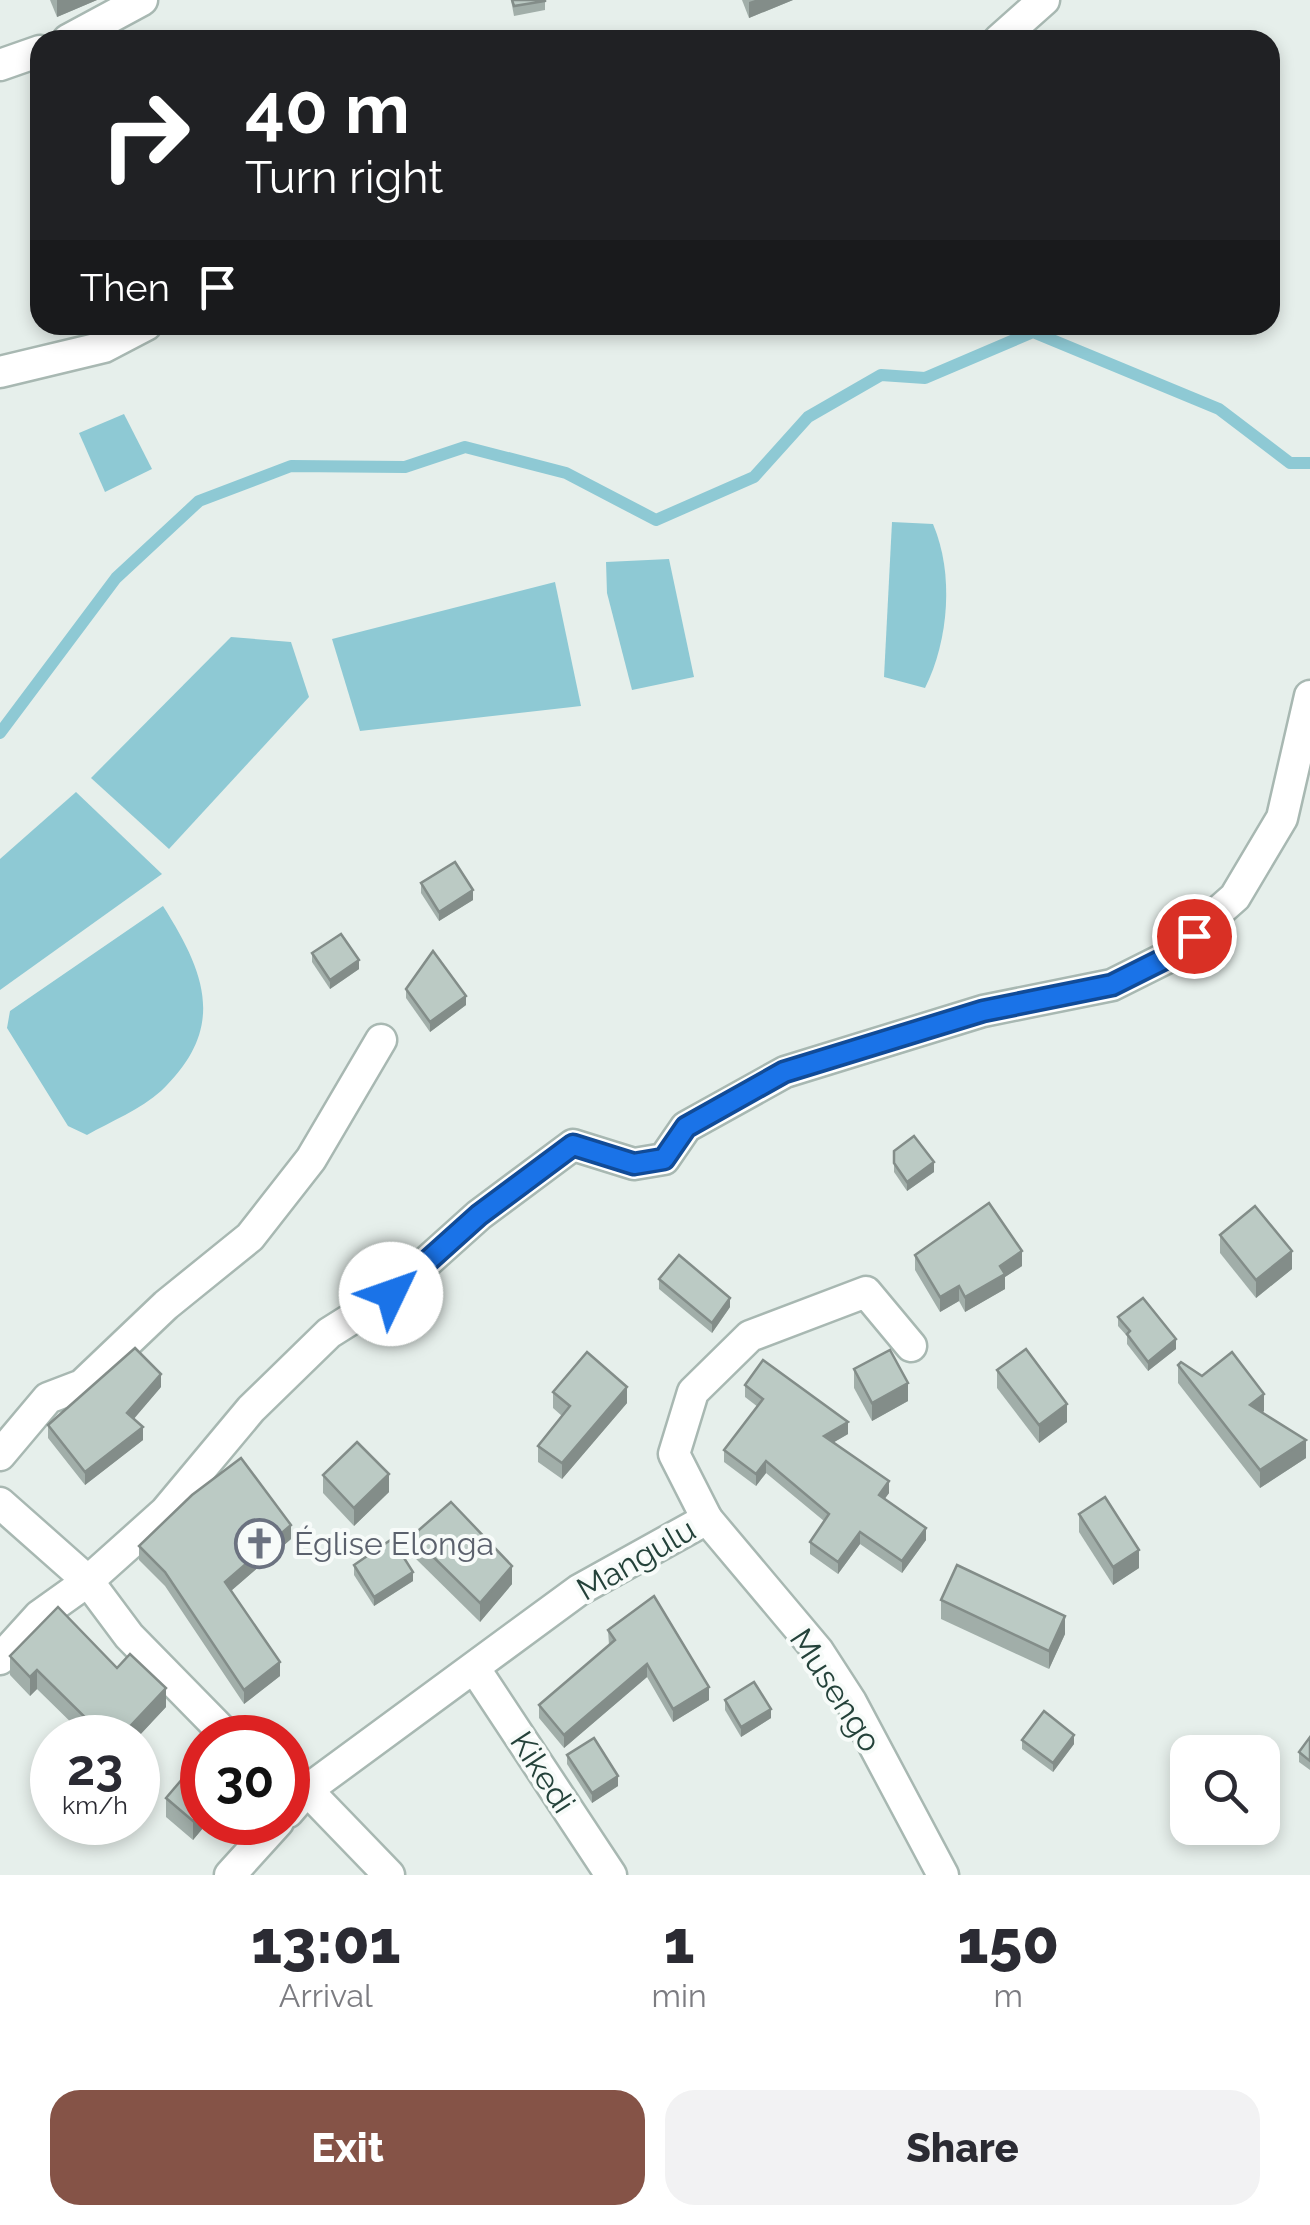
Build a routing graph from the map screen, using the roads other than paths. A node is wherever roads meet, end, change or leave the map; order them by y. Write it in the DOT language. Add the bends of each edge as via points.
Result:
graph roads {
  1 [pos="142,0"];
  2 [pos="1044,0"];
  3 [pos="86,30"];
  4 [pos="1010,30"];
  5 [pos="30,54"];
  6 [pos="0,65"];
  7 [pos="127,335"];
  8 [pos="0,372"];
  9 [pos="1310,696"];
  10 [pos="381,1040"];
  11 [pos="911,1346"];
  12 [pos="0,1455"];
  13 [pos="0,1504"];
  14 [pos="706,1519"];
  15 [pos="88,1581"];
  16 [pos="0,1658"];
  17 [pos="474,1669"];
  18 [pos="206,1715"];
  19 [pos="310,1783"];
  20 [pos="310,1808"];
  21 [pos="257,1845"];
  22 [pos="230,1875"];
  23 [pos="389,1875"];
  24 [pos="611,1875"];
  25 [pos="943,1875"];
  1 -- 3 [label="street"];
  2 -- 4 [label="street"];
  5 -- 6 [label="street"];
  7 -- 8 [label="street" via="104,347"];
  9 -- 15 [label="street" via="1282,818 1235,897 1166,958 1112,985 983,1011 784,1072 686,1127 664,1159 634,1164 573,1145 479,1215 391,1294 329,1333 251,1409 165,1512"];
  10 -- 12 [label="street" via="310,1159 250,1237 82,1385 48,1398"];
  11 -- 14 [label="street, Mangulu" via="866,1292 750,1336 693,1392 674,1454"];
  13 -- 15 [label="street"];
  14 -- 17 [label="street, Mangulu" via="579,1590"];
  14 -- 25 [label="street, Musengo" via="818,1652"];
  15 -- 16 [label="street" via="39,1616"];
  15 -- 18 [label="street" via="129,1636"];
  17 -- 19 [label="street, Mangulu"];
  17 -- 24 [label="street, Kikedi"];
  20 -- 23 [label="street"];
  21 -- 22 [label="street"];
}
